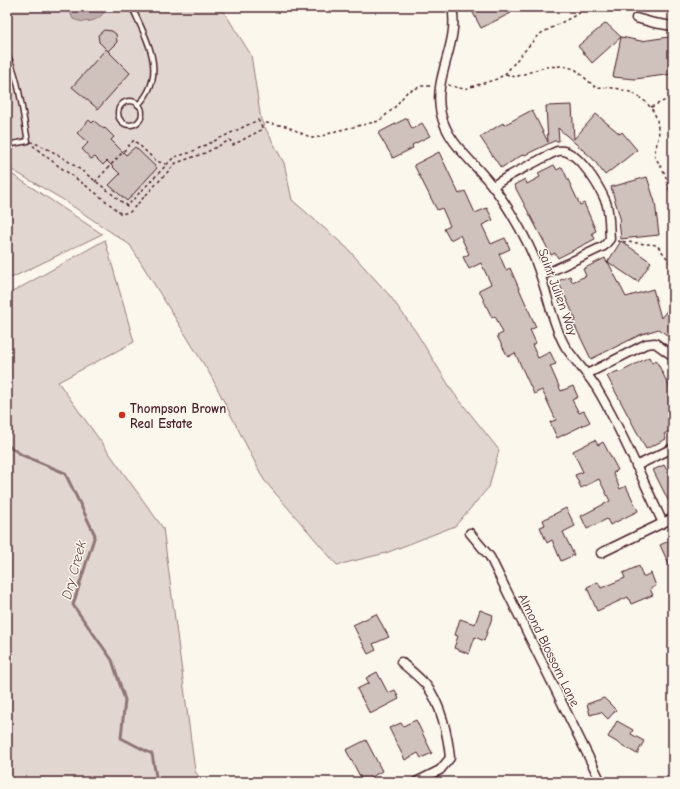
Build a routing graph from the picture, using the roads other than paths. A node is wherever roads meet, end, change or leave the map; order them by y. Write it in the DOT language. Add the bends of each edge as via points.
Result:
graph roads {
  1 [pos="132,7"];
  2 [pos="452,7"];
  3 [pos="636,18"];
  4 [pos="673,26"];
  5 [pos="7,54"];
  6 [pos="138,105"];
  7 [pos="7,145"];
  8 [pos="493,186"];
  9 [pos="541,276"];
  10 [pos="673,356"];
  11 [pos="587,374"];
  12 [pos="673,448"];
  13 [pos="636,466"];
  14 [pos="673,518"];
  15 [pos="663,523"];
  16 [pos="470,533"];
  17 [pos="601,553"];
  18 [pos="401,662"];
  19 [pos="416,782"];
  20 [pos="600,782"];
  1 -- 6 [label="lane" via="150,45 153,58 152,81 146,98"];
  2 -- 8 [label="street, Saint Julien Way" via="454,25 452,42 442,74 440,112 451,139"];
  3 -- 4 [label="street" via="654,24"];
  5 -- 7 [label="lane" via="18,87 28,141"];
  6 -- 6 [label="lane" via="130,102 122,105 118,114 122,122 130,125 138,122 142,113"];
  8 -- 9 [label="street, Saint Julien Way" via="520,229"];
  8 -- 9 [label="street" via="558,151 566,151 588,171 599,188 606,204 610,239 604,246"];
  9 -- 11 [label="street, Saint Julien Way" via="554,321 565,346"];
  10 -- 11 [label="street" via="655,343 646,344"];
  11 -- 13 [label="street, Saint Julien Way"];
  12 -- 13 [label="street"];
  13 -- 15 [label="street, Saint Julien Way"];
  14 -- 15 [label="street"];
  15 -- 17 [label="street"];
  16 -- 20 [label="street, Almond Blossom Lane" via="490,557"];
  18 -- 19 [label="street" via="426,686 440,712 449,741 450,758 440,770"];
}
